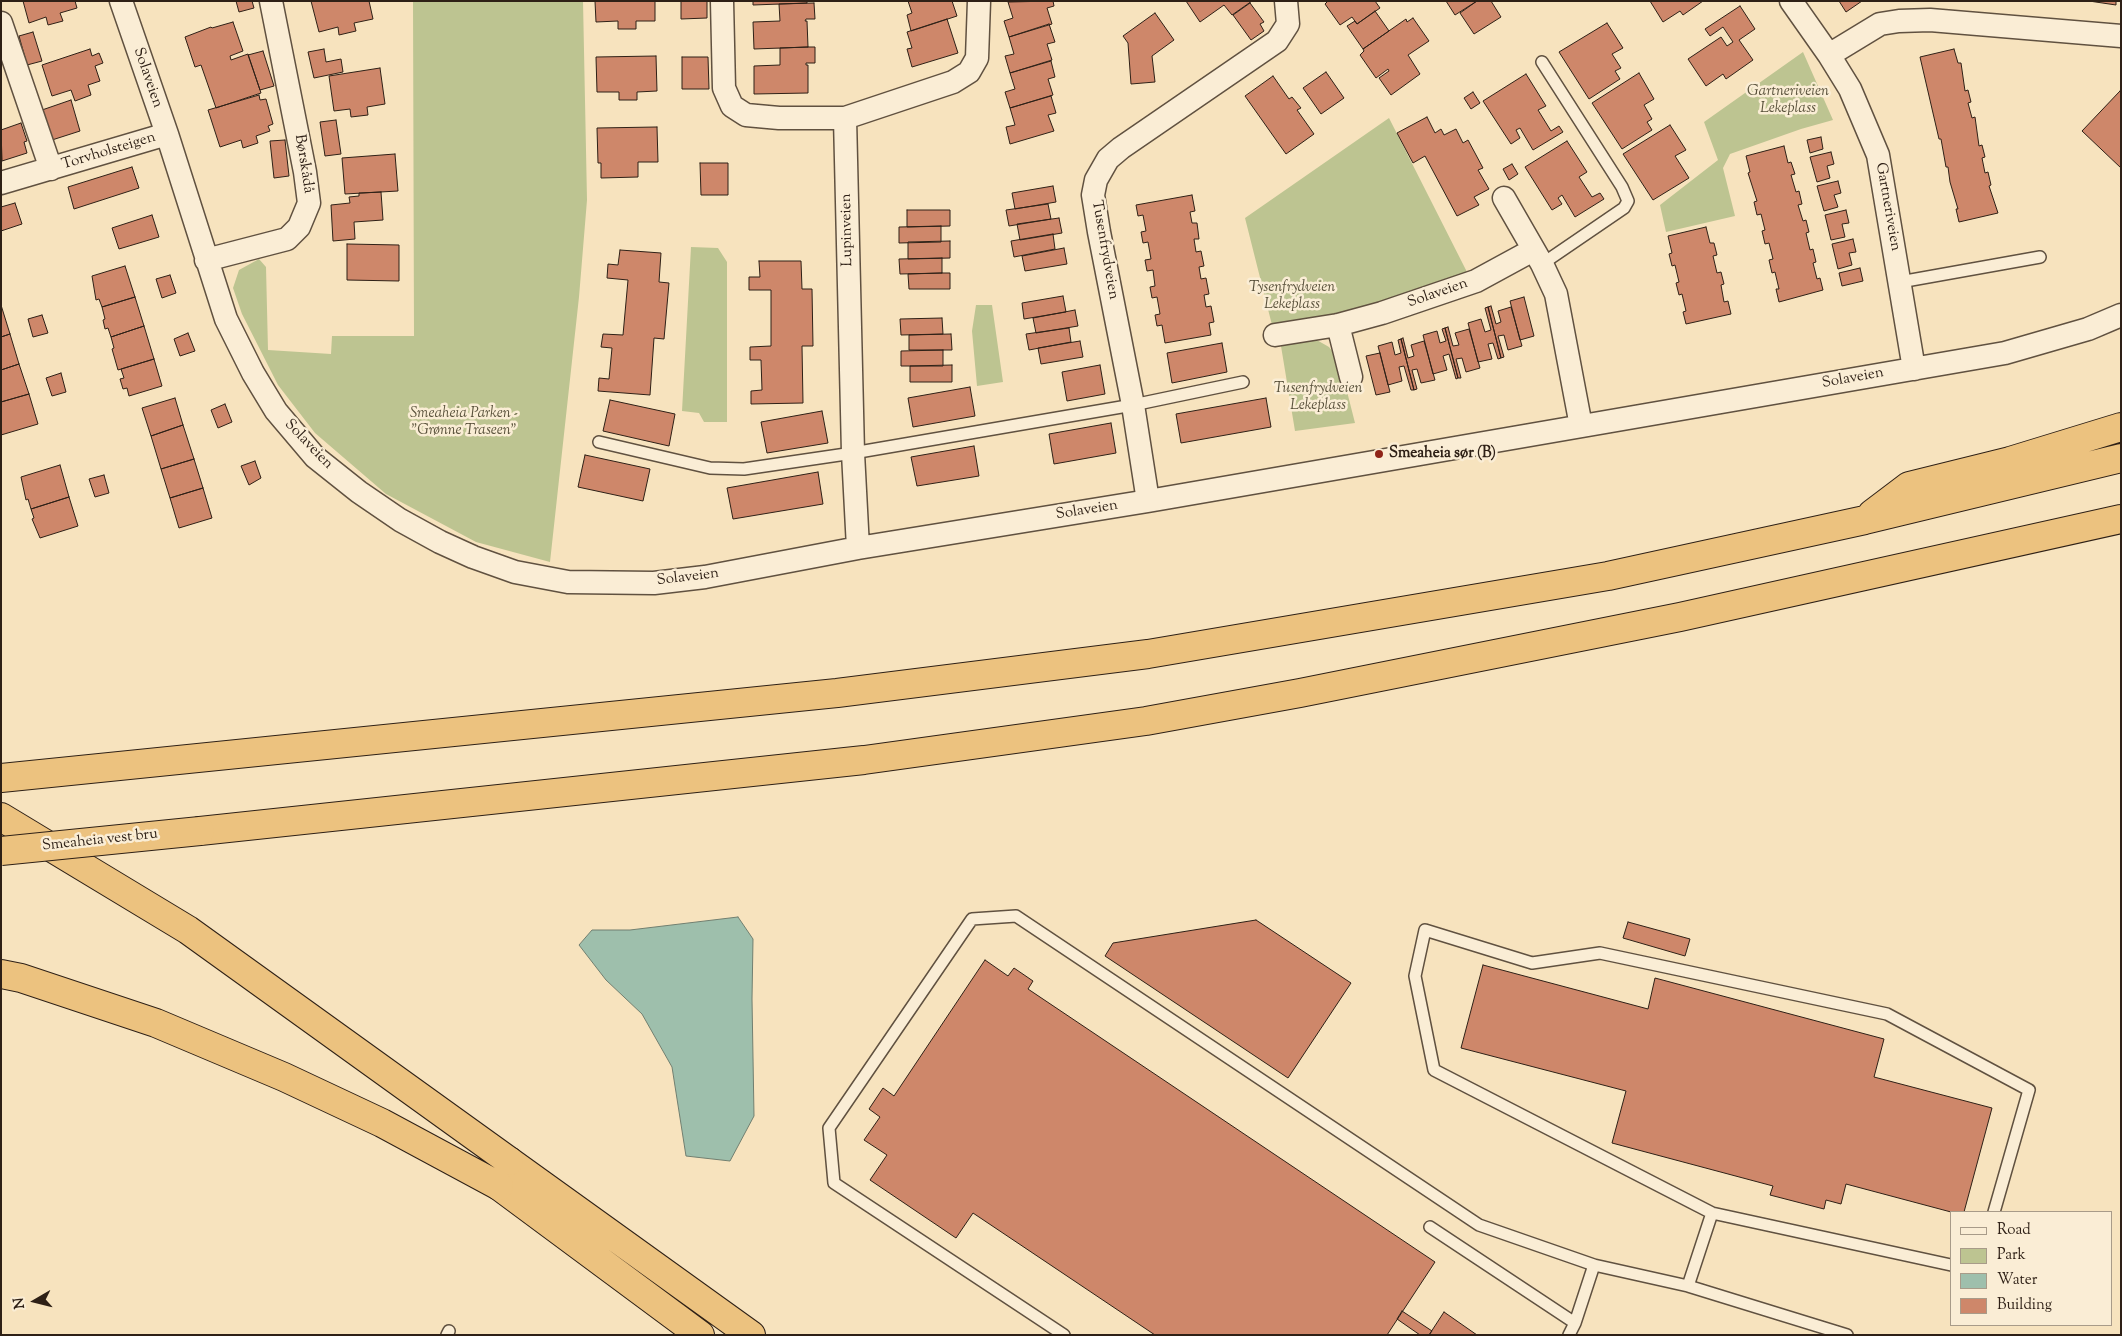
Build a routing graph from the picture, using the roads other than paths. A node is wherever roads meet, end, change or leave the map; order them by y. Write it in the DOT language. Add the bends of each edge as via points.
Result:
graph roads {
  1 [pos="121,1"];
  2 [pos="271,1"];
  3 [pos="722,1"];
  4 [pos="979,1"];
  5 [pos="1286,1"];
  6 [pos="1791,1"];
  7 [pos="1,23"];
  8 [pos="2121,36"];
  9 [pos="1829,55"];
  10 [pos="1542,62"];
  11 [pos="845,118"];
  12 [pos="167,134"];
  13 [pos="51,169"];
  14 [pos="1,183"];
  15 [pos="1504,198"];
  16 [pos="1537,257"];
  17 [pos="2040,257"];
  18 [pos="206,260"];
  19 [pos="1900,282"];
  20 [pos="2121,315"];
  21 [pos="1338,325"];
  22 [pos="1275,335"];
  23 [pos="1914,369"];
  24 [pos="1351,377"];
  25 [pos="1243,382"];
  26 [pos="1133,405"];
  27 [pos="1581,426"];
  28 [pos="2121,427"];
  29 [pos="598,442"];
  30 [pos="853,453"];
  31 [pos="2121,458"];
  32 [pos="1148,501"];
  33 [pos="2121,519"];
  34 [pos="1865,520"];
  35 [pos="2092,526"];
  36 [pos="2121,536"];
  37 [pos="858,548"];
  38 [pos="1,778"];
  39 [pos="1,817"];
  40 [pos="1,851"];
  41 [pos="1,974"];
  42 [pos="1994,1211"];
  43 [pos="1712,1213"];
  44 [pos="1430,1227"];
  45 [pos="1594,1265"];
  46 [pos="1950,1265"];
  47 [pos="1688,1286"];
  48 [pos="1575,1323"];
  49 [pos="700,1335"];
  50 [pos="751,1335"];
  51 [pos="1064,1335"];
  52 [pos="1569,1335"];
  53 [pos="1847,1335"];
  1 -- 12 [label="street, Solaveien"];
  2 -- 18 [label="street, Børskådå" via="309,203 299,227 287,239"];
  3 -- 11 [label="street" via="724,88 732,106 746,115"];
  4 -- 11 [label="street" via="977,58 968,72 952,82"];
  5 -- 26 [label="street, Tusenfrydveien" via="1288,24 1277,41 1121,148 1108,159 1096,180 1094,195 1099,232"];
  6 -- 9 [label="street, Gartneriveien"];
  7 -- 13 [label="street, Torvholsteigen"];
  8 -- 9 [label="street" via="1930,20 1899,21 1880,24"];
  9 -- 19 [label="street, Gartneriveien" via="1850,89 1878,155"];
  10 -- 16 [label="lane" via="1628,201 1624,208"];
  11 -- 30 [label="street, Lupinveien"];
  12 -- 13 [label="street, Torvholsteigen"];
  12 -- 18 [label="street, Solaveien"];
  13 -- 14 [label="street, Torvholsteigen"];
  15 -- 16 [label="street"];
  16 -- 21 [label="street, Solaveien" via="1476,282"];
  16 -- 27 [label="street" via="1558,302"];
  17 -- 19 [label="lane"];
  18 -- 37 [label="street, Solaveien" via="226,319 253,373 276,410 315,457 400,520 473,557 515,572 568,582 654,583 705,577"];
  19 -- 23 [label="street, Gartneriveien"];
  20 -- 23 [label="street, Solaveien" via="2088,329 2005,354"];
  21 -- 22 [label="street, Solaveien"];
  21 -- 24 [label="street"];
  23 -- 27 [label="street, Solaveien"];
  25 -- 26 [label="lane"];
  26 -- 30 [label="lane"];
  26 -- 32 [label="street, Tusenfrydveien"];
  27 -- 32 [label="street, Solaveien"];
  28 -- 34 [label="highway" via="2010,461 1909,486"];
  29 -- 30 [label="lane" via="710,468 744,469"];
  30 -- 37 [label="street, Lupinveien"];
  31 -- 34 [label="highway"];
  32 -- 37 [label="street, Solaveien"];
  33 -- 35 [label="highway, Smeaheia vest bru"];
  34 -- 38 [label="highway" via="1608,576 1148,654 837,693"];
  35 -- 36 [label="highway"];
  35 -- 40 [label="highway, Smeaheia vest bru, bridge" via="1680,617 1146,721 864,760"];
  39 -- 50 [label="highway" via="188,930"];
  41 -- 49 [label="highway" via="156,1023 382,1123 498,1186"];
  42 -- 43 [label="lane" via="2029,1090 1887,1014 1600,953 1532,962 1425,930 1415,976 1434,1070"];
  43 -- 46 [label="lane"];
  43 -- 47 [label="lane"];
  44 -- 48 [label="lane"];
  45 -- 47 [label="lane"];
  45 -- 48 [label="lane"];
  45 -- 51 [label="lane" via="1479,1225 1016,916 972,919 829,1128 834,1183"];
  47 -- 53 [label="lane"];
  48 -- 52 [label="lane"];
}
